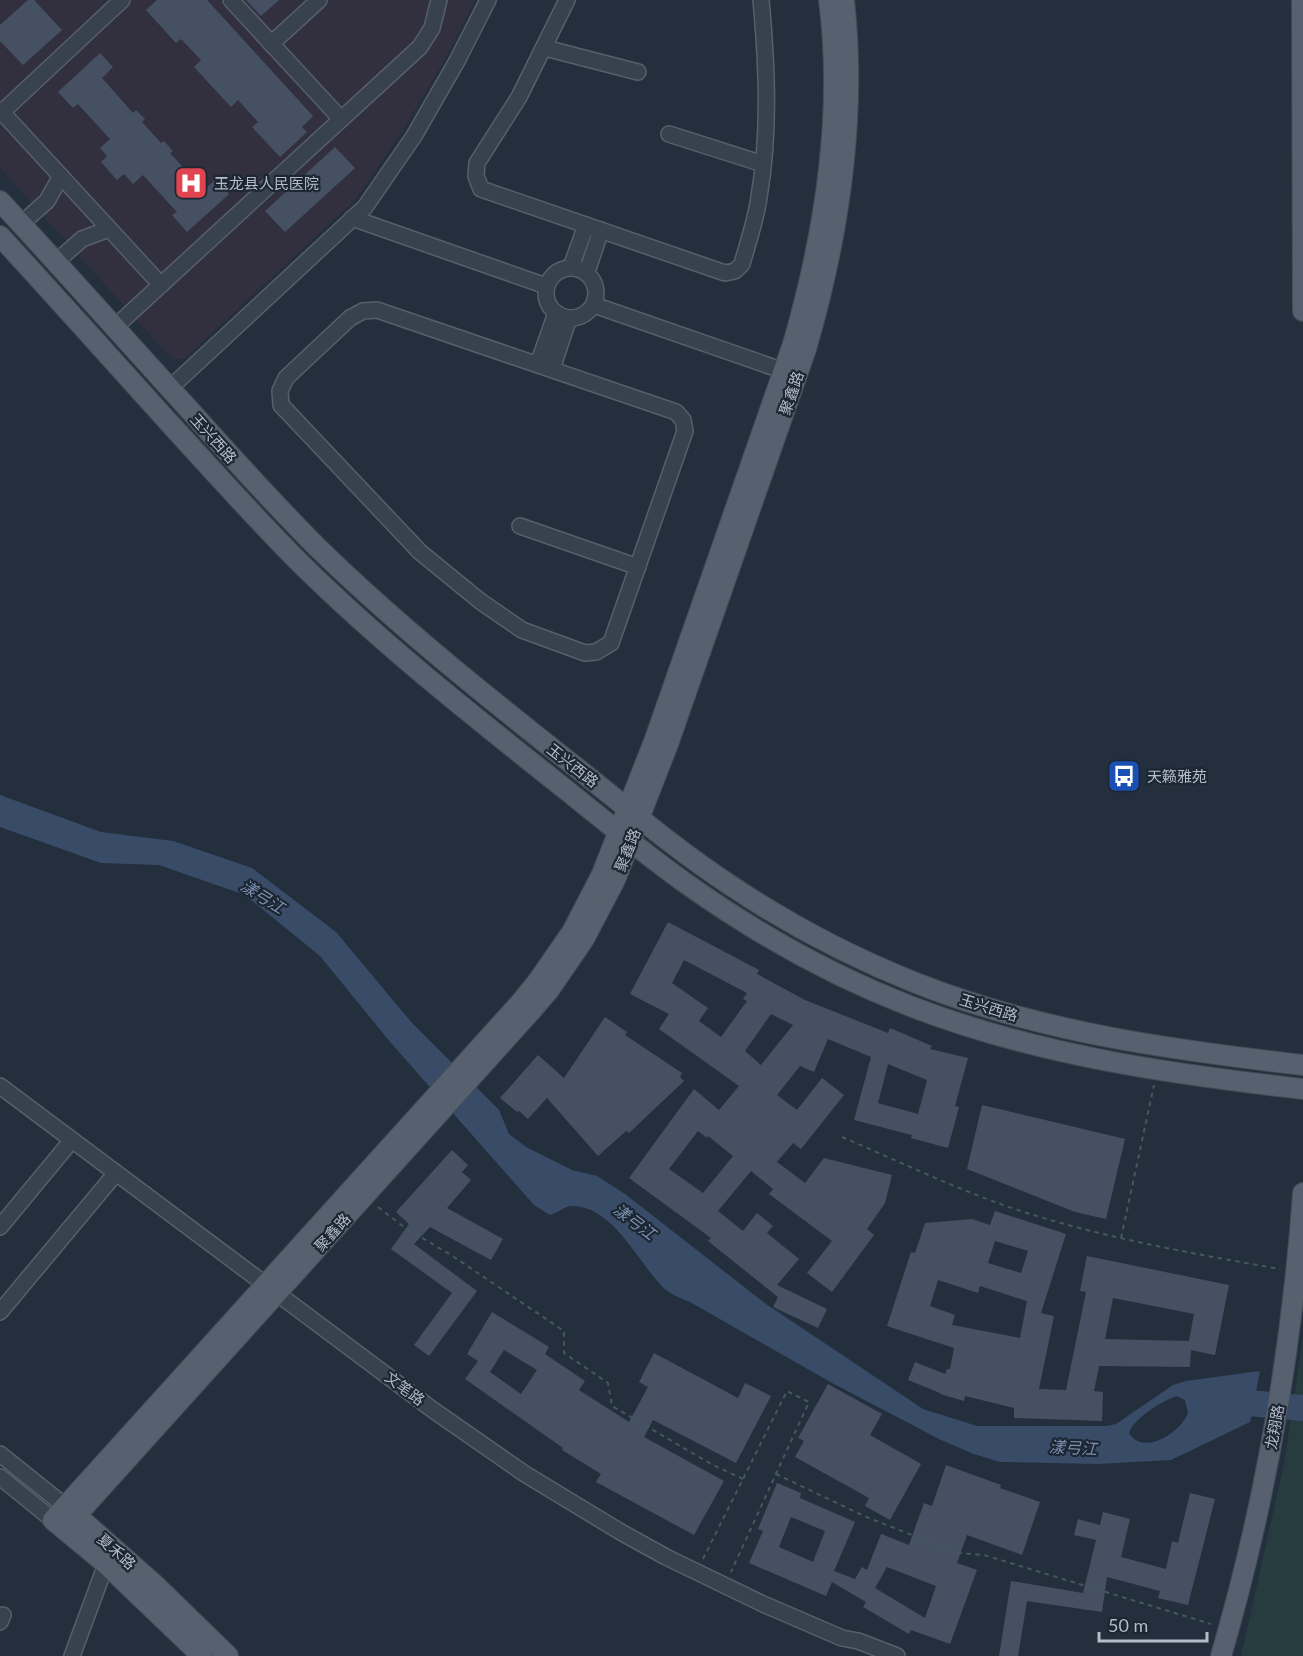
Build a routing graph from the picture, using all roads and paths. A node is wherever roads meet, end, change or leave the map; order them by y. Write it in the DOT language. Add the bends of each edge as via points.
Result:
graph roads {
  1 [pos="122,0"];
  2 [pos="231,0"];
  3 [pos="319,0"];
  4 [pos="440,0"];
  5 [pos="488,0"];
  6 [pos="567,0"];
  7 [pos="762,0"];
  8 [pos="830,0"];
  9 [pos="843,0"];
  10 [pos="1302,0"];
  11 [pos="271,44"];
  12 [pos="545,48"];
  13 [pos="638,72"];
  14 [pos="1,112"];
  15 [pos="341,119"];
  16 [pos="669,134"];
  17 [pos="763,164"];
  18 [pos="61,176"];
  19 [pos="0,201"];
  20 [pos="352,218"];
  21 [pos="21,224"];
  22 [pos="586,225"];
  23 [pos="109,229"];
  24 [pos="602,230"];
  25 [pos="0,236"];
  26 [pos="56,262"];
  27 [pos="571,267"];
  28 [pos="587,272"];
  29 [pos="161,285"];
  30 [pos="546,286"];
  31 [pos="594,305"];
  32 [pos="1303,311"];
  33 [pos="562,315"];
  34 [pos="115,327"];
  35 [pos="545,366"];
  36 [pos="784,371"];
  37 [pos="170,388"];
  38 [pos="520,526"];
  39 [pos="638,567"];
  40 [pos="634,814"];
  41 [pos="625,837"];
  42 [pos="1303,1065"];
  43 [pos="1156,1070"];
  44 [pos="0,1086"];
  45 [pos="1303,1089"];
  46 [pos="432,1111"];
  47 [pos="842,1137"];
  48 [pos="72,1140"];
  49 [pos="116,1173"];
  50 [pos="1303,1193"];
  51 [pos="364,1196"];
  52 [pos="0,1227"];
  53 [pos="1121,1238"];
  54 [pos="1296,1272"];
  55 [pos="272,1288"];
  56 [pos="1298,1301"];
  57 [pos="0,1312"];
  58 [pos="0,1454"];
  59 [pos="776,1474"];
  60 [pos="0,1477"];
  61 [pos="743,1479"];
  62 [pos="65,1517"];
  63 [pos="106,1564"];
  64 [pos="696,1572"];
  65 [pos="725,1586"];
  66 [pos="1228,1629"];
  67 [pos="842,1638"];
  68 [pos="72,1656"];
  69 [pos="202,1656"];
  70 [pos="228,1656"];
  71 [pos="872,1656"];
  72 [pos="897,1656"];
  73 [pos="1221,1656"];
  1 -- 14 [label="street"];
  2 -- 11 [label="street"];
  3 -- 11 [label="street"];
  4 -- 15 [label="street" via="432,28 420,47"];
  5 -- 20 [label="street" via="414,136 365,207"];
  6 -- 12 [label="street"];
  7 -- 17 [label="street" via="766,98"];
  8 -- 36 [label="main road, 聚鑫路" via="834,85 826,194 811,277"];
  9 -- 40 [label="main road, 聚鑫路" via="847,126 839,206 825,280 806,348 689,686"];
  10 -- 32 [label="main road"];
  11 -- 15 [label="street"];
  12 -- 13 [label="street"];
  12 -- 22 [label="street" via="477,163 476,176 481,189"];
  14 -- 18 [label="street"];
  15 -- 29 [label="street"];
  16 -- 17 [label="street"];
  17 -- 24 [label="street" via="759,199 745,253 735,271 725,273"];
  18 -- 21 [label="street" via="47,201"];
  18 -- 23 [label="street"];
  19 -- 21 [label="main road, 玉兴西路"];
  20 -- 30 [label="street"];
  20 -- 37 [label="street"];
  21 -- 26 [label="main road, 玉兴西路"];
  22 -- 24 [label="street"];
  22 -- 27 [label="street"];
  23 -- 26 [label="street" via="82,239"];
  23 -- 29 [label="street"];
  24 -- 28 [label="street"];
  25 -- 41 [label="main road, 玉兴西路" via="300,562 395,651"];
  26 -- 34 [label="main road, 玉兴西路"];
  27 -- 28 [label="street"];
  27 -- 30 [label="street" via="554,274"];
  28 -- 31 [label="street" via="597,291"];
  29 -- 34 [label="street"];
  30 -- 33 [label="street" via="547,301"];
  31 -- 33 [label="street" via="584,315"];
  31 -- 36 [label="street"];
  33 -- 35 [label="street"];
  34 -- 37 [label="main road, 玉兴西路"];
  35 -- 39 [label="street" via="676,412 683,420 685,431"];
  35 -- 39 [label="street" via="385,311 370,310 350,318 286,378 280,398 281,405 420,552 522,630 585,653 601,650 611,643"];
  36 -- 40 [label="main road, 聚鑫路"];
  37 -- 40 [label="main road, 玉兴西路" via="271,500 363,590 461,676"];
  38 -- 39 [label="street"];
  40 -- 41 [label="main road, 聚鑫路"];
  40 -- 42 [label="main road, 玉兴西路" via="696,862 767,909 842,950 919,984 1007,1013 1099,1036 1196,1053"];
  41 -- 43 [label="main road, 玉兴西路" via="755,929 871,990 1000,1035"];
  41 -- 46 [label="main road, 聚鑫路" via="601,910 566,967 531,1011"];
  43 -- 45 [label="main road, 玉兴西路"];
  43 -- 53 [label="path"];
  44 -- 48 [label="street, 文笔路"];
  46 -- 51 [label="main road, 聚鑫路"];
  46 -- 55 [label="main road, 聚鑫路"];
  47 -- 53 [label="path" via="1024,1212"];
  48 -- 49 [label="street, 文笔路"];
  48 -- 52 [label="street"];
  49 -- 55 [label="street, 文笔路"];
  49 -- 57 [label="street"];
  50 -- 54 [label="main road, 龙翔路"];
  51 -- 55 [label="main road, 聚鑫路"];
  51 -- 61 [label="path" via="404,1227 564,1331 564,1353 608,1383 612,1406"];
  53 -- 54 [label="path"];
  54 -- 56 [label="main road, 龙翔路"];
  55 -- 62 [label="main road, 聚鑫路"];
  55 -- 64 [label="street, 文笔路" via="525,1474"];
  56 -- 66 [label="main road, 龙翔路" via="1255,1530"];
  58 -- 62 [label="street, 夏禾路"];
  59 -- 61 [label="path" via="809,1402 787,1391"];
  59 -- 65 [label="path"];
  59 -- 66 [label="path" via="864,1516 957,1553 984,1555"];
  60 -- 62 [label="street, 夏禾路"];
  61 -- 64 [label="path"];
  62 -- 63 [label="main road, 夏禾路"];
  62 -- 70 [label="main road, 夏禾路" via="154,1584"];
  63 -- 68 [label="street"];
  63 -- 69 [label="main road, 夏禾路"];
  64 -- 65 [label="street, 文笔路"];
  65 -- 67 [label="street, 文笔路"];
  66 -- 73 [label="main road, 龙翔路"];
  67 -- 71 [label="street, 文笔路" via="854,1649"];
  67 -- 72 [label="street, 文笔路"];
}
